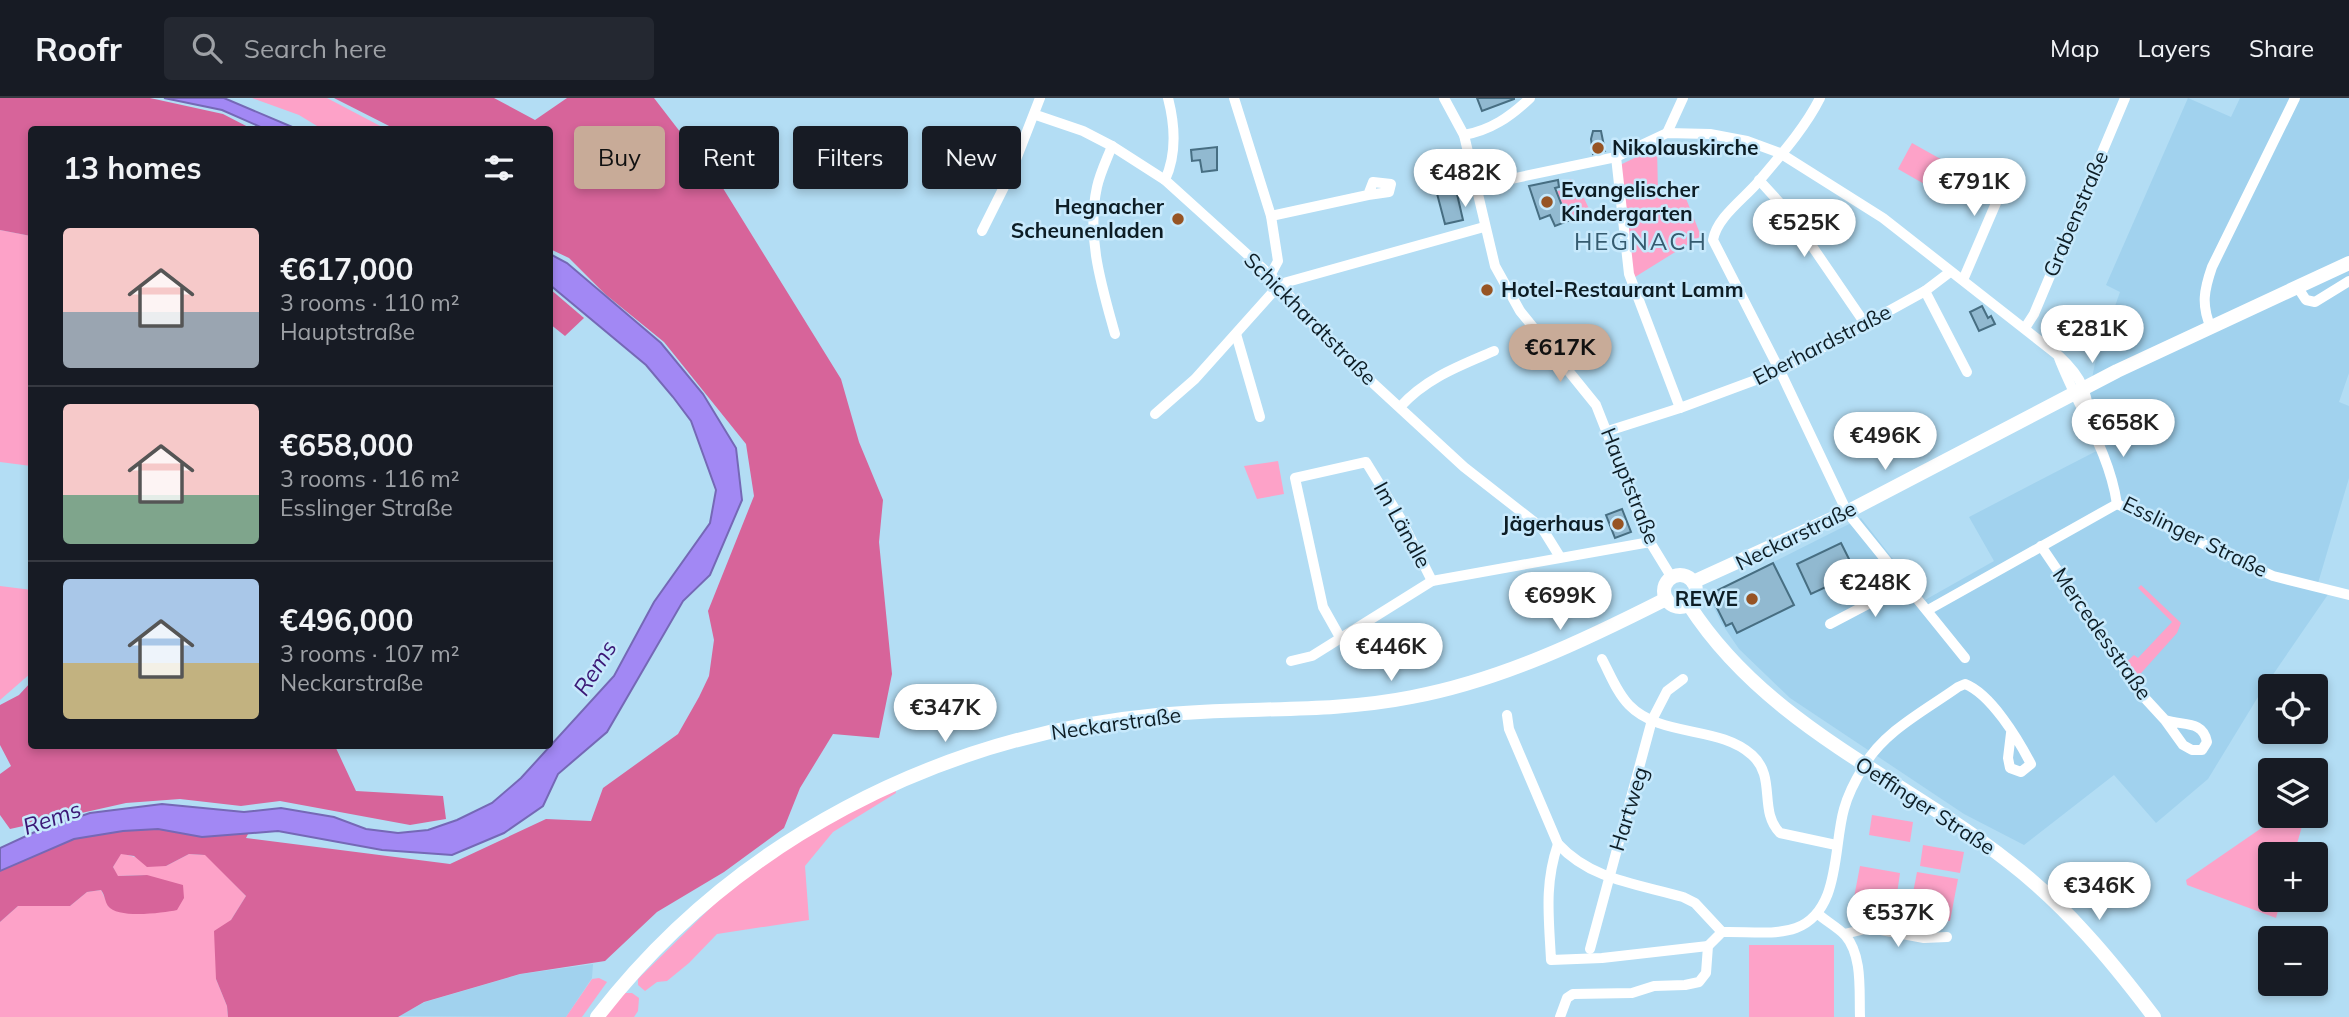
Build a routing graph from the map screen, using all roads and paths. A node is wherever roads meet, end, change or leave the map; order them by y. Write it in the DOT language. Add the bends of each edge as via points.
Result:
graph roads {
  1 [pos="1040,98"];
  2 [pos="1168,98"];
  3 [pos="1234,98"];
  4 [pos="1444,98"];
  5 [pos="1530,98"];
  6 [pos="1683,98"];
  7 [pos="1820,98"];
  8 [pos="2125,98"];
  9 [pos="2294,98"];
  10 [pos="1036,115"];
  11 [pos="1667,134"];
  12 [pos="1464,135"];
  13 [pos="1112,146"];
  14 [pos="1780,153"];
  15 [pos="1616,157"];
  16 [pos="1472,166"];
  17 [pos="2011,169"];
  18 [pos="1424,177"];
  19 [pos="1165,180"];
  20 [pos="1759,180"];
  21 [pos="1477,186"];
  22 [pos="1368,195"];
  23 [pos="1271,216"];
  24 [pos="1484,227"];
  25 [pos="982,231"];
  26 [pos="2349,263"];
  27 [pos="1950,272"];
  28 [pos="1275,280"];
  29 [pos="1963,280"];
  30 [pos="2349,281"];
  31 [pos="2298,288"];
  32 [pos="1925,291"];
  33 [pos="1866,325"];
  34 [pos="2025,328"];
  35 [pos="2211,328"];
  36 [pos="1115,334"];
  37 [pos="1236,334"];
  38 [pos="1494,351"];
  39 [pos="1780,371"];
  40 [pos="1967,372"];
  41 [pos="2079,392"];
  42 [pos="1400,407"];
  43 [pos="1680,408"];
  44 [pos="1154,414"];
  45 [pos="1261,417"];
  46 [pos="1608,431"];
  47 [pos="2117,504"];
  48 [pos="1847,512"];
  49 [pos="1650,542"];
  50 [pos="2041,546"];
  51 [pos="1560,557"];
  52 [pos="1672,578"];
  53 [pos="1432,580"];
  54 [pos="1693,582"];
  55 [pos="1906,584"];
  56 [pos="2349,595"];
  57 [pos="1666,599"];
  58 [pos="1689,605"];
  59 [pos="1927,610"];
  60 [pos="1830,624"];
  61 [pos="1341,639"];
  62 [pos="1965,658"];
  63 [pos="1602,659"];
  64 [pos="1291,662"];
  65 [pos="1683,680"];
  66 [pos="1507,715"];
  67 [pos="1652,720"];
  68 [pos="2165,720"];
  69 [pos="2011,733"];
  70 [pos="1864,766"];
  71 [pos="1558,844"];
  72 [pos="1836,845"];
  73 [pos="1608,877"];
  74 [pos="1818,914"];
  75 [pos="1721,932"];
  76 [pos="1844,934"];
  77 [pos="1947,937"];
  78 [pos="1708,946"];
  79 [pos="1590,949"];
  80 [pos="597,1017"];
  81 [pos="1560,1017"];
  82 [pos="1860,1017"];
  83 [pos="2154,1017"];
  1 -- 10 [label="street"];
  2 -- 19 [label="street" via="1174,151"];
  3 -- 23 [label="street"];
  4 -- 12 [label="street, Hauptstraße"];
  5 -- 12 [label="street" via="1489,128"];
  6 -- 11 [label="street"];
  7 -- 14 [label="street"];
  8 -- 34 [label="street, Grabenstraße"];
  9 -- 35 [label="street" via="2212,267 2203,305"];
  10 -- 13 [label="street, Schickhardtstraße"];
  10 -- 25 [label="street"];
  11 -- 14 [label="street" via="1722,136"];
  11 -- 15 [label="street"];
  12 -- 16 [label="street, Hauptstraße"];
  13 -- 19 [label="street, Schickhardtstraße"];
  13 -- 36 [label="street" via="1097,188 1094,225 1097,272"];
  14 -- 20 [label="street"];
  14 -- 27 [label="street" via="1883,218"];
  15 -- 21 [label="street"];
  15 -- 43 [label="street" via="1629,274"];
  16 -- 18 [label="street"];
  16 -- 21 [label="street, Hauptstraße"];
  17 -- 29 [label="street"];
  19 -- 28 [label="street, Schickhardtstraße"];
  20 -- 33 [label="street" via="1790,214"];
  20 -- 39 [label="street" via="1716,227 1713,240"];
  21 -- 24 [label="street, Hauptstraße"];
  22 -- 23 [label="street"];
  23 -- 28 [label="street" via="1278,261"];
  24 -- 28 [label="street"];
  24 -- 46 [label="street, Hauptstraße" via="1495,265 1520,312 1596,405"];
  26 -- 31 [label="main road, Neckarstraße"];
  27 -- 29 [label="street"];
  27 -- 32 [label="street, Eberhardstraße"];
  28 -- 37 [label="street"];
  28 -- 42 [label="street, Schickhardtstraße" via="1324,338"];
  29 -- 34 [label="street"];
  30 -- 31 [label="street" via="2315,302 2306,300"];
  31 -- 35 [label="main road, Neckarstraße"];
  32 -- 33 [label="street, Eberhardstraße"];
  32 -- 40 [label="street"];
  33 -- 39 [label="street, Eberhardstraße"];
  34 -- 41 [label="street, Esslinger Straße" via="2059,356"];
  35 -- 41 [label="main road, Neckarstraße"];
  37 -- 44 [label="street" via="1195,379"];
  37 -- 45 [label="street"];
  38 -- 42 [label="street" via="1417,388"];
  39 -- 43 [label="street, Eberhardstraße"];
  39 -- 48 [label="street"];
  41 -- 47 [label="street, Esslinger Straße" via="2114,483"];
  41 -- 48 [label="main road, Neckarstraße"];
  42 -- 51 [label="street, Schickhardtstraße" via="1464,467 1542,528"];
  43 -- 46 [label="street, Eberhardstraße"];
  46 -- 49 [label="street, Hauptstraße"];
  47 -- 50 [label="street"];
  47 -- 56 [label="street, Esslinger Straße" via="2273,576"];
  48 -- 54 [label="main road, Neckarstraße"];
  48 -- 55 [label="street"];
  49 -- 51 [label="street"];
  49 -- 52 [label="street, Hauptstraße"];
  50 -- 59 [label="street"];
  50 -- 68 [label="street, Mercedesstraße"];
  51 -- 53 [label="street"];
  52 -- 54 [label="main road" via="1683,576"];
  52 -- 57 [label="main road" via="1666,585"];
  53 -- 61 [label="street"];
  53 -- 61 [label="street, Im Ländle" via="1366,462 1295,478 1323,607"];
  54 -- 58 [label="main road" via="1696,595"];
  55 -- 59 [label="street"];
  55 -- 60 [label="street"];
  57 -- 58 [label="main road" via="1676,607"];
  57 -- 80 [label="main road, Neckarstraße" via="1562,650 1437,692 1332,708 1160,714 1091,723 1001,745 901,779 826,817 754,865 662,944"];
  58 -- 70 [label="main road, Oeffinger Straße" via="1733,660 1784,709"];
  59 -- 62 [label="street"];
  61 -- 64 [label="street"];
  63 -- 67 [label="street" via="1627,703"];
  65 -- 67 [label="street, Hartweg" via="1667,691"];
  66 -- 71 [label="street"];
  67 -- 72 [label="street" via="1744,748 1764,773 1768,816 1774,826 1790,837"];
  67 -- 73 [label="street, Hartweg"];
  69 -- 70 [label="street" via="1978,689 1965,684 1877,746"];
  70 -- 72 [label="street" via="1844,810"];
  70 -- 83 [label="main road, Oeffinger Straße" via="1982,842 2033,881 2093,941"];
  71 -- 73 [label="street" via="1583,866"];
  71 -- 78 [label="street" via="1549,870 1551,960"];
  72 -- 74 [label="street" via="1831,884"];
  73 -- 75 [label="street" via="1684,897"];
  73 -- 79 [label="street, Hartweg"];
  74 -- 75 [label="street" via="1783,931"];
  74 -- 76 [label="street"];
  75 -- 78 [label="street"];
  76 -- 77 [label="street" via="1870,928 1924,938"];
  76 -- 82 [label="street" via="1856,958"];
  78 -- 81 [label="street" via="1706,973 1699,982 1632,993 1573,994"];
}
